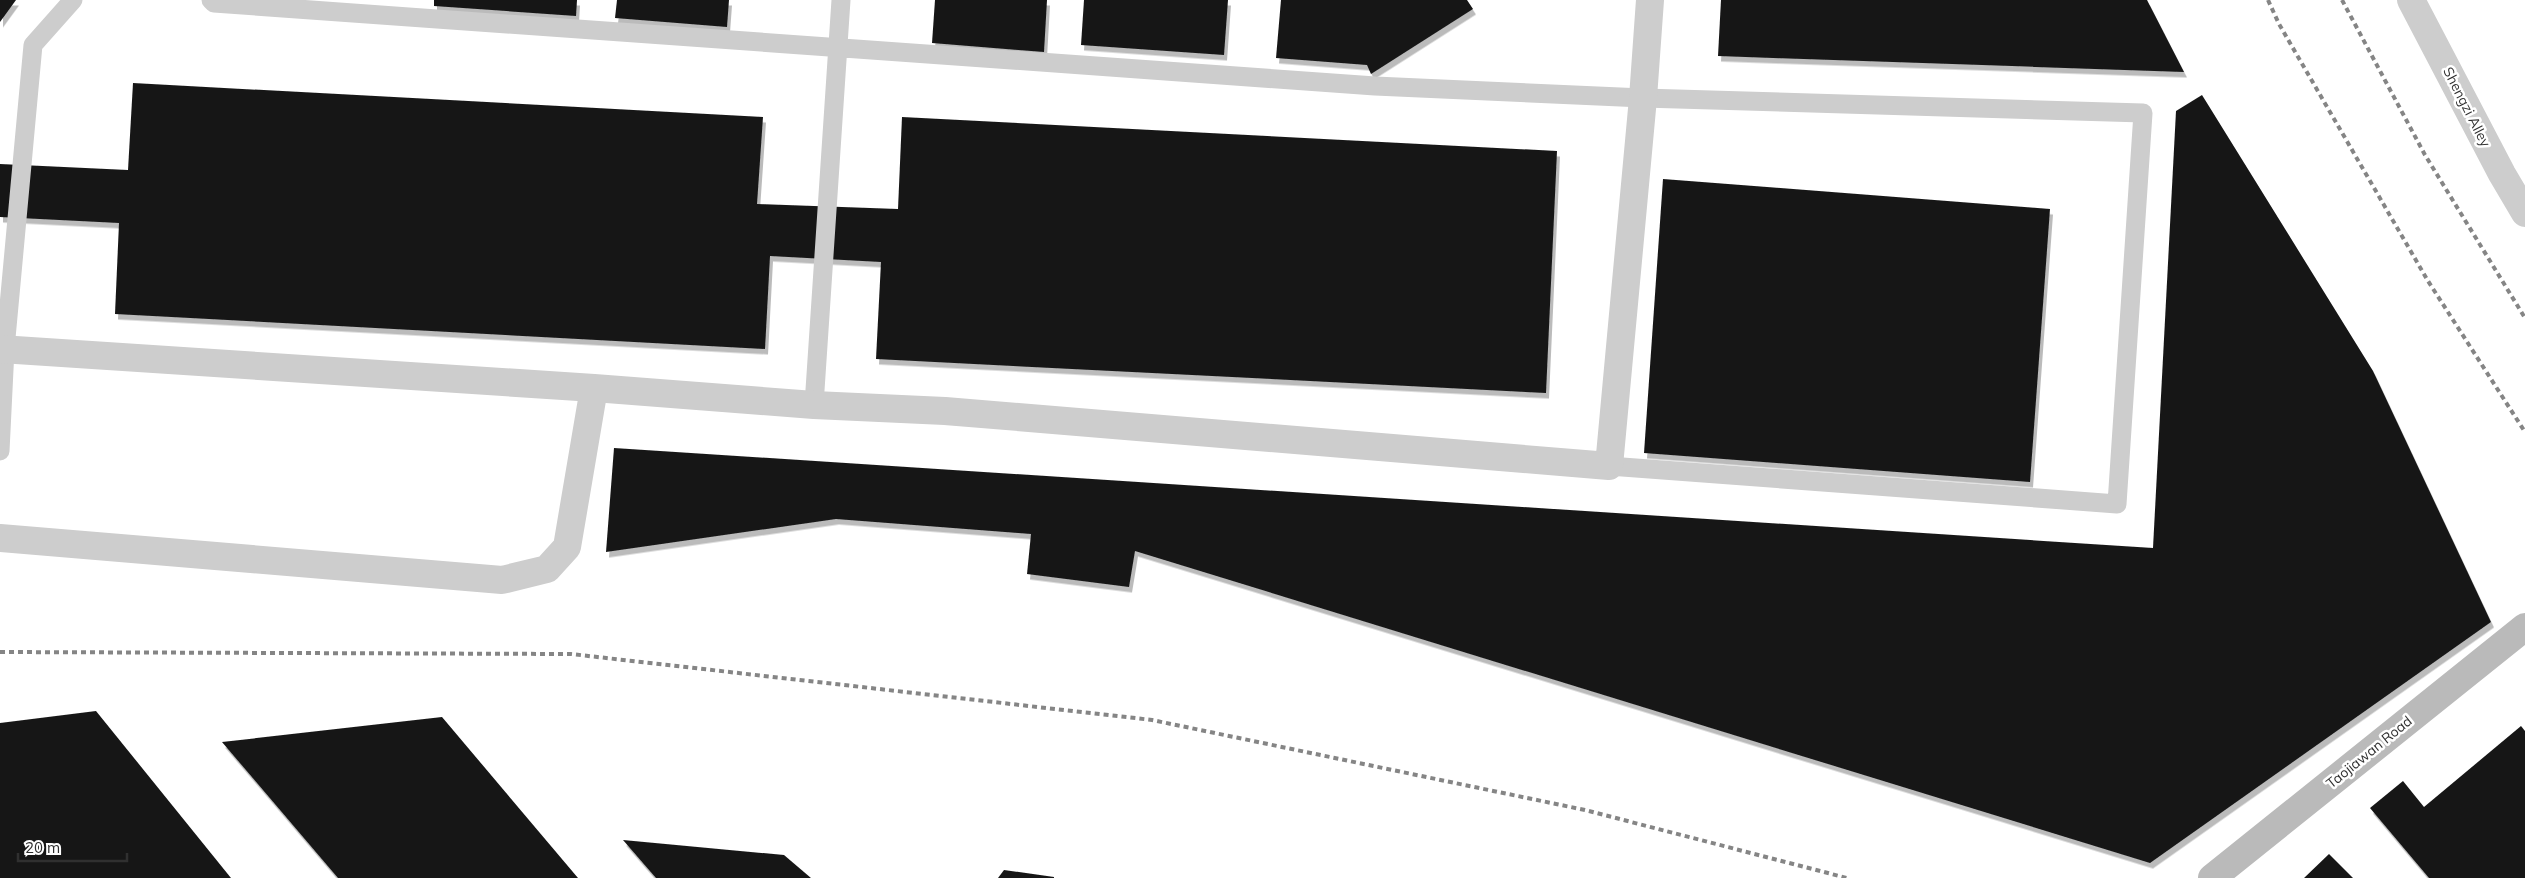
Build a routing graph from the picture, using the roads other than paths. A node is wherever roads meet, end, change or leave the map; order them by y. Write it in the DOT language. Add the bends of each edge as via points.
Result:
graph roads {
  1 [pos="73,0"];
  2 [pos="211,0"];
  3 [pos="841,0"];
  4 [pos="1650,0"];
  5 [pos="2411,0"];
  6 [pos="838,47"];
  7 [pos="1644,98"];
  8 [pos="2525,213"];
  9 [pos="3,349"];
  10 [pos="594,388"];
  11 [pos="814,405"];
  12 [pos="0,451"];
  13 [pos="1609,466"];
  14 [pos="0,538"];
  15 [pos="2525,627"];
  16 [pos="2212,878"];
  1 -- 9 [label="lane" via="33,45"];
  2 -- 6 [label="lane" via="224,4"];
  3 -- 6 [label="lane"];
  4 -- 7 [label="street"];
  5 -- 8 [label="street, Shengzi Alley"];
  6 -- 7 [label="lane" via="1376,86"];
  6 -- 11 [label="lane"];
  7 -- 13 [label="street"];
  7 -- 13 [label="lane" via="2143,113 2117,504"];
  9 -- 10 [label="street"];
  9 -- 12 [label="lane"];
  10 -- 11 [label="street"];
  10 -- 14 [label="street" via="568,547 547,569 502,580"];
  11 -- 13 [label="street" via="955,412"];
  15 -- 16 [label="street, Taojiawan Road"];
}
